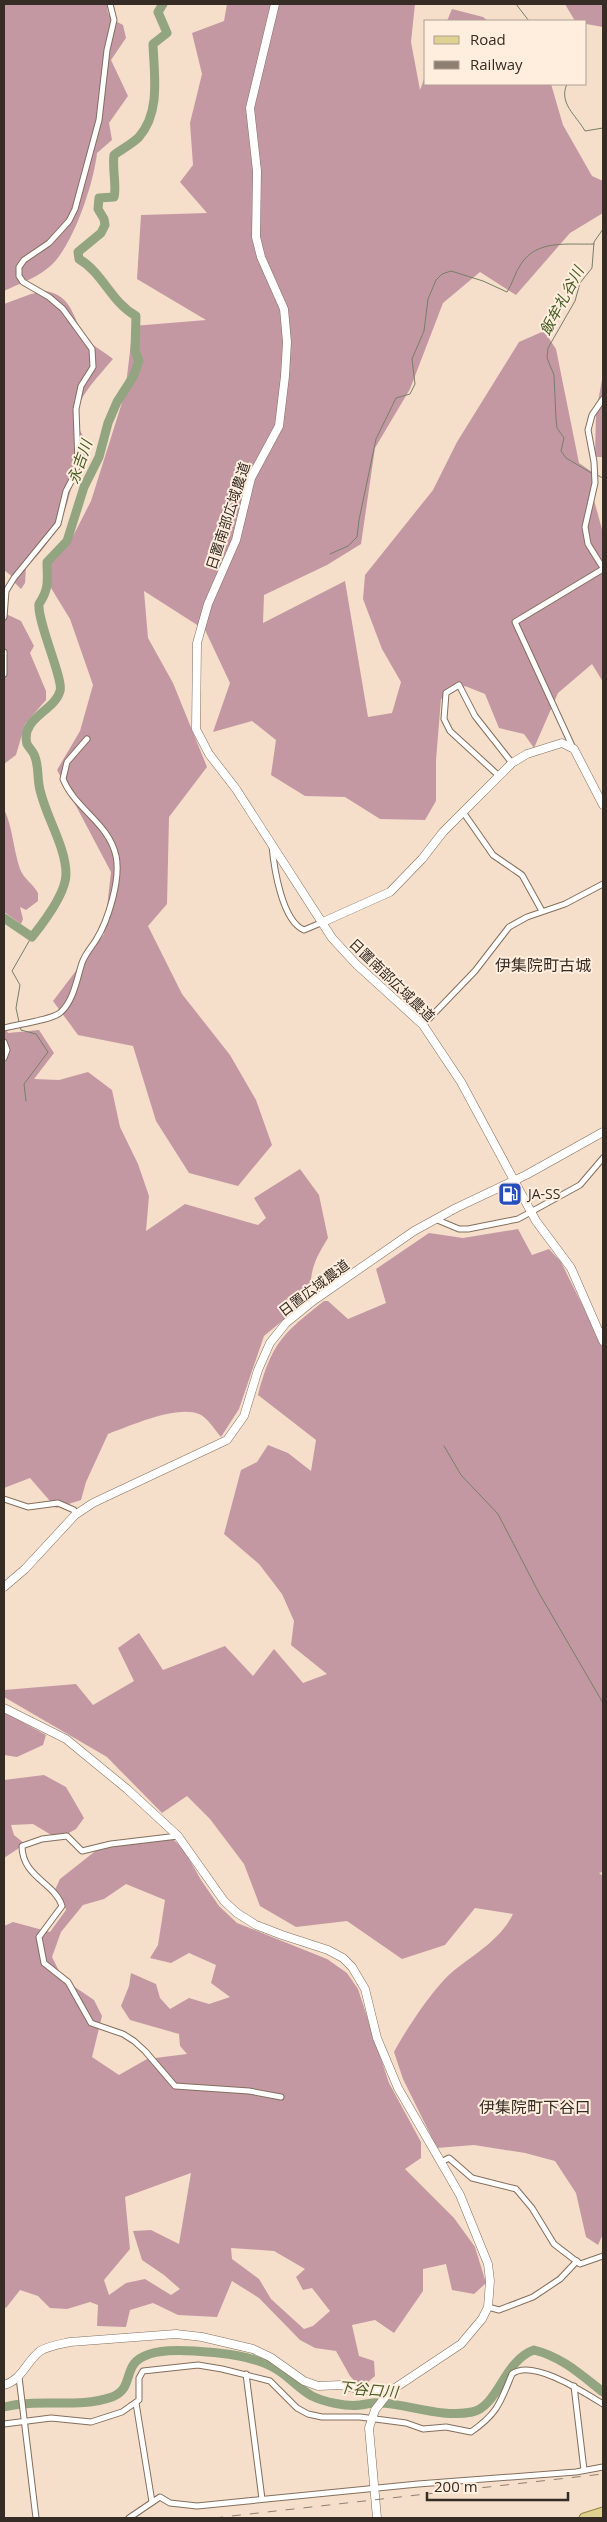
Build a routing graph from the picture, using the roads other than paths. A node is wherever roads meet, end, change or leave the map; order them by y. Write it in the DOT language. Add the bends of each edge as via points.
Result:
graph roads {
  1 [pos="110,4"];
  2 [pos="275,4"];
  3 [pos="603,398"];
  4 [pos="603,569"];
  5 [pos="4,617"];
  6 [pos="4,652"];
  7 [pos="4,674"];
  8 [pos="86,739"];
  9 [pos="574,749"];
  10 [pos="512,763"];
  11 [pos="499,776"];
  12 [pos="603,804"];
  13 [pos="463,812"];
  14 [pos="272,846"];
  15 [pos="603,884"];
  16 [pos="542,912"];
  17 [pos="323,922"];
  18 [pos="423,1025"];
  19 [pos="4,1028"];
  20 [pos="4,1042"];
  21 [pos="4,1058"];
  22 [pos="603,1132"];
  23 [pos="603,1158"];
  24 [pos="514,1182"];
  25 [pos="531,1212"];
  26 [pos="435,1219"];
  27 [pos="603,1341"];
  28 [pos="4,1498"];
  29 [pos="75,1515"];
  30 [pos="4,1587"];
  31 [pos="4,1708"];
  32 [pos="178,1836"];
  33 [pos="281,2097"];
  34 [pos="441,2162"];
  35 [pos="603,2256"];
  36 [pos="576,2260"];
  37 [pos="488,2307"];
  38 [pos="246,2374"];
  39 [pos="19,2377"];
  40 [pos="4,2385"];
  41 [pos="574,2386"];
  42 [pos="389,2392"];
  43 [pos="136,2403"];
  44 [pos="603,2404"];
  45 [pos="25,2417"];
  46 [pos="371,2419"];
  47 [pos="4,2424"];
  48 [pos="603,2467"];
  49 [pos="584,2470"];
  50 [pos="374,2488"];
  51 [pos="262,2499"];
  52 [pos="152,2502"];
  53 [pos="603,2512"];
  54 [pos="36,2518"];
  55 [pos="130,2518"];
  56 [pos="377,2518"];
  57 [pos="584,2518"];
  1 -- 5 [label="street" via="114,20 99,120 76,209 70,221 49,243 24,260 20,267 23,282 59,305 92,349 93,367 81,386 76,409 78,463 66,491 58,524 6,591"];
  2 -- 14 [label="street, 日置南部広域農道" via="250,108 258,190 256,237 285,314 285,376 279,426 251,478 234,545 208,604 197,643 195,711 198,737 236,788"];
  3 -- 4 [label="street" via="592,415 588,430 595,484 585,528 588,544"];
  4 -- 9 [label="street" via="515,622"];
  6 -- 7 [label="street"];
  8 -- 19 [label="street" via="67,762 63,778 75,799 101,825 112,843 116,856 116,883 97,940 82,961 66,1006 50,1018"];
  9 -- 10 [label="street" via="562,743 527,754"];
  9 -- 12 [label="street"];
  10 -- 11 [label="street"];
  10 -- 11 [label="street" via="475,716 459,685 446,693 444,719 450,731"];
  11 -- 13 [label="street"];
  13 -- 16 [label="street" via="493,855 522,875"];
  13 -- 17 [label="street" via="390,892"];
  14 -- 17 [label="street, 日置南部広域農道"];
  14 -- 17 [label="street" via="274,870 291,920 304,930"];
  15 -- 16 [label="street"];
  16 -- 18 [label="street" via="509,927 475,970"];
  17 -- 18 [label="street, 日置南部広域農道" via="332,938 356,964"];
  18 -- 24 [label="street, 日置南部広域農道" via="461,1082"];
  20 -- 21 [label="street" via="7,1050"];
  22 -- 24 [label="street, 日置広域農道"];
  23 -- 25 [label="street" via="580,1185"];
  24 -- 25 [label="street, 日置南部広域農道"];
  24 -- 26 [label="street, 日置広域農道"];
  25 -- 26 [label="street" via="513,1221 468,1229 459,1229"];
  25 -- 27 [label="street, 日置南部広域農道" via="571,1268"];
  26 -- 29 [label="street, 日置広域農道" via="286,1323 266,1350 244,1416 227,1440 112,1492"];
  28 -- 29 [label="street" via="28,1507 58,1503 74,1510"];
  29 -- 30 [label="street, 日置広域農道"];
  31 -- 32 [label="street" via="66,1739"];
  32 -- 33 [label="street" via="111,1844 84,1851 79,1850 67,1836 22,1846 33,1875 58,1898 62,1906 39,1937 44,1963 68,1982 91,2023 134,2041 159,2066 171,2084 182,2088 218,2088"];
  32 -- 34 [label="street" via="224,1902 237,1913 273,1932 328,1950 352,1967 365,1989 386,2062 410,2111"];
  34 -- 36 [label="street" via="449,2158 472,2178 516,2190 532,2208 554,2244"];
  34 -- 37 [label="street" via="460,2195 488,2264"];
  35 -- 36 [label="street" via="580,2264"];
  36 -- 37 [label="street" via="560,2279 533,2297 499,2310"];
  37 -- 42 [label="street" via="461,2344"];
  38 -- 43 [label="street" via="198,2365 147,2369 140,2374"];
  38 -- 46 [label="street" via="270,2381 296,2408 308,2414"];
  38 -- 51 [label="street"];
  39 -- 40 [label="street"];
  39 -- 42 [label="street" via="41,2350 62,2344 176,2334 253,2349 318,2386 341,2385"];
  39 -- 45 [label="street"];
  41 -- 44 [label="street"];
  41 -- 46 [label="street" via="560,2378 517,2370 490,2419 471,2432"];
  41 -- 49 [label="street"];
  42 -- 46 [label="street"];
  43 -- 45 [label="street" via="122,2412 91,2422"];
  43 -- 52 [label="street"];
  45 -- 47 [label="street"];
  45 -- 54 [label="street"];
  46 -- 50 [label="street" via="369,2436"];
  48 -- 49 [label="street"];
  49 -- 50 [label="street"];
  50 -- 51 [label="street"];
  50 -- 56 [label="street"];
  51 -- 52 [label="street" via="197,2506 170,2503 160,2496"];
  52 -- 55 [label="street"];
  53 -- 57 [label="main road"];
}
